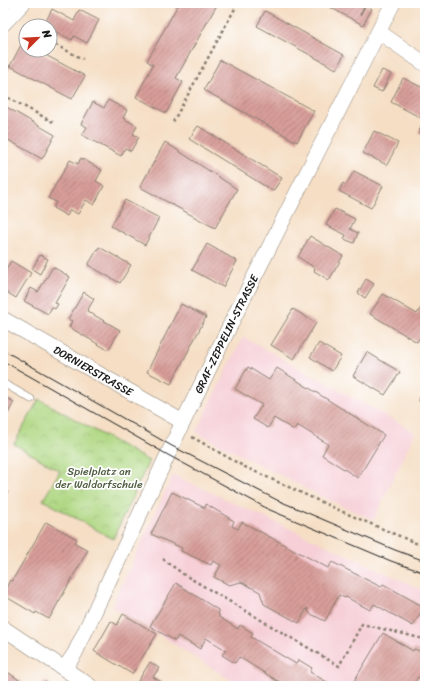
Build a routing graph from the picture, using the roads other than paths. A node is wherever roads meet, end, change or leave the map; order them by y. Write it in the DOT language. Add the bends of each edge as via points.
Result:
graph roads {
  1 [pos="23,3"];
  2 [pos="393,3"];
  3 [pos="3,24"];
  4 [pos="379,32"];
  5 [pos="425,64"];
  6 [pos="3,319"];
  7 [pos="3,383"];
  8 [pos="31,399"];
  9 [pos="181,426"];
  10 [pos="3,628"];
  11 [pos="64,668"];
  12 [pos="90,686"];
  1 -- 3 [label="street"];
  2 -- 4 [label="street, GRAF-ZEPPELIN-STRASSE"];
  4 -- 5 [label="street"];
  4 -- 9 [label="street, GRAF-ZEPPELIN-STRASSE"];
  6 -- 9 [label="street, DORNIERSTRASSE"];
  7 -- 8 [label="lane"];
  9 -- 11 [label="street, GRAF-ZEPPELIN-STRASSE" via="75,652"];
  10 -- 11 [label="street"];
  11 -- 12 [label="street"];
}
